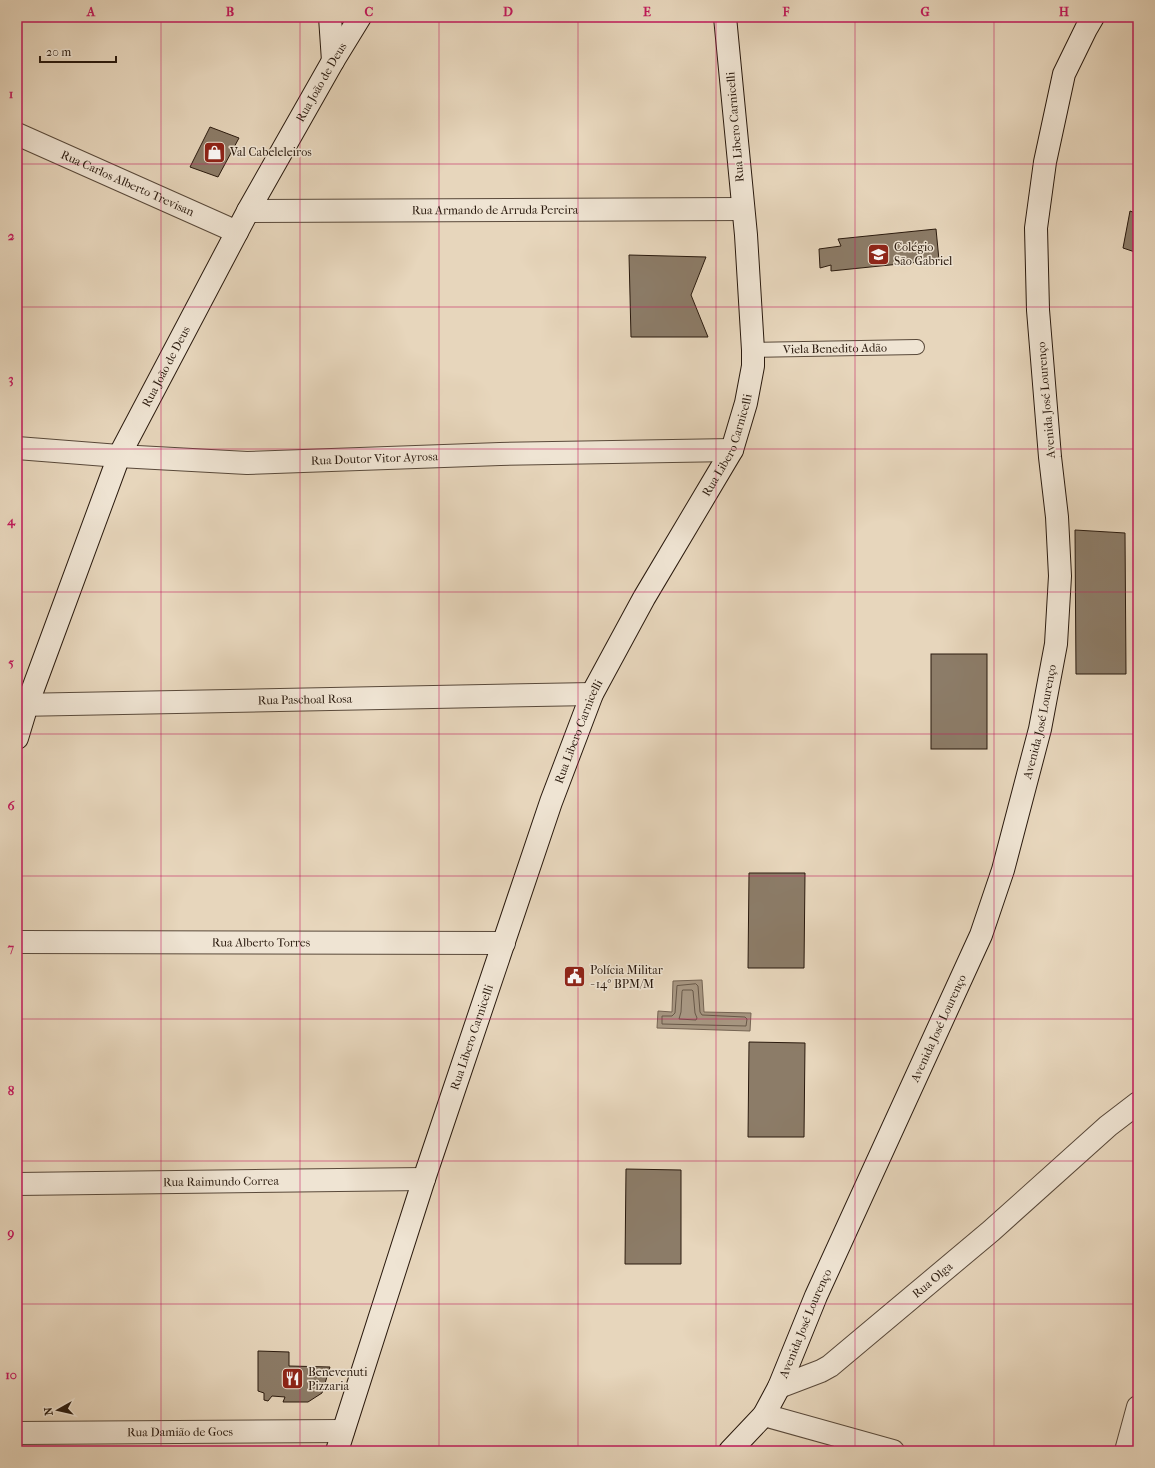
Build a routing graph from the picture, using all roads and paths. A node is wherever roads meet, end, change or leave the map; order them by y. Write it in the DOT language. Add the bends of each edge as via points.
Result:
graph roads {
  1 [pos="330,17"];
  2 [pos="360,17"];
  3 [pos="725,17"];
  4 [pos="1093,17"];
  5 [pos="332,61"];
  6 [pos="17,134"];
  7 [pos="742,209"];
  8 [pos="248,211"];
  9 [pos="237,232"];
  10 [pos="917,346"];
  11 [pos="753,350"];
  12 [pos="17,448"];
  13 [pos="732,450"];
  14 [pos="119,456"];
  15 [pos="592,694"];
  16 [pos="22,705"];
  17 [pos="17,738"];
  18 [pos="17,942"];
  19 [pos="504,942"];
  20 [pos="1138,1104"];
  21 [pos="424,1179"];
  22 [pos="17,1184"];
  23 [pos="778,1387"];
  24 [pos="1138,1407"];
  25 [pos="764,1415"];
  26 [pos="17,1433"];
  27 [pos="340,1441"];
  28 [pos="730,1451"];
  29 [pos="893,1451"];
  30 [pos="1126,1451"];
  1 -- 5 [label="street"];
  2 -- 5 [label="street, Rua João de Deus"];
  3 -- 7 [label="street, Rua Libero Carnicelli"];
  4 -- 23 [label="street, Avenida José Lourenço" via="1064,74 1045,162 1036,228 1038,310 1060,576 1056,644 1040,729 1003,870 980,934 816,1296"];
  5 -- 8 [label="street, Rua João de Deus"];
  6 -- 9 [label="street, Rua Carlos Alberto Trevisan"];
  7 -- 8 [label="street, Rua Armando de Arruda Pereira"];
  7 -- 11 [label="street, Rua Libero Carnicelli"];
  8 -- 9 [label="street, Rua João de Deus"];
  9 -- 14 [label="street, Rua João de Deus"];
  10 -- 11 [label="lane, Viela Benedito Adão"];
  11 -- 13 [label="street, Rua Libero Carnicelli" via="753,366 747,396"];
  12 -- 14 [label="street, Rua Doutor Vitor Ayrosa"];
  13 -- 14 [label="street, Rua Doutor Vitor Ayrosa" via="500,454 248,463"];
  13 -- 15 [label="street, Rua Libero Carnicelli" via="644,598"];
  14 -- 16 [label="street, Rua João de Deus"];
  15 -- 16 [label="street, Rua Paschoal Rosa"];
  15 -- 19 [label="street, Rua Libero Carnicelli" via="551,802"];
  16 -- 17 [label="street, Rua João de Deus"];
  18 -- 19 [label="street, Rua Alberto Torres"];
  19 -- 21 [label="street, Rua Libero Carnicelli"];
  20 -- 23 [label="street, Rua Olga" via="1108,1126 991,1231 830,1366"];
  21 -- 22 [label="street, Rua Raimundo Correa"];
  21 -- 27 [label="street, Rua Libero Carnicelli"];
  23 -- 25 [label="street"];
  24 -- 30 [label="street"];
  25 -- 28 [label="street"];
  25 -- 29 [label="street"];
  26 -- 27 [label="street, Rua Damião de Goes"];
}
